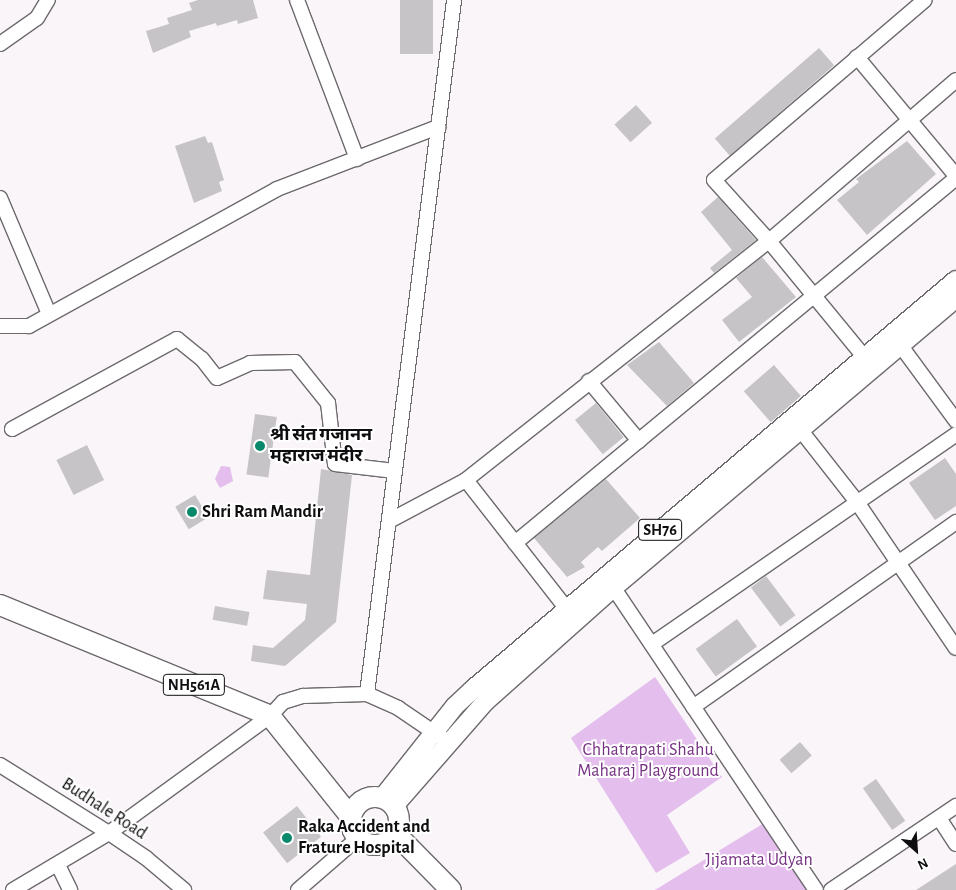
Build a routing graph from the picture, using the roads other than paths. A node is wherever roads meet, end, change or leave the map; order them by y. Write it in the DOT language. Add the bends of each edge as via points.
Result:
graph roads {
  1 [pos="48,0"];
  2 [pos="297,0"];
  3 [pos="454,0"];
  4 [pos="925,0"];
  5 [pos="0,44"];
  6 [pos="857,56"];
  7 [pos="956,80"];
  8 [pos="910,120"];
  9 [pos="438,127"];
  10 [pos="357,159"];
  11 [pos="956,177"];
  12 [pos="0,198"];
  13 [pos="769,241"];
  14 [pos="956,280"];
  15 [pos="814,296"];
  16 [pos="956,298"];
  17 [pos="49,314"];
  18 [pos="0,326"];
  19 [pos="901,346"];
  20 [pos="870,363"];
  21 [pos="589,381"];
  22 [pos="956,420"];
  23 [pos="796,425"];
  24 [pos="12,429"];
  25 [pos="956,434"];
  26 [pos="639,440"];
  27 [pos="395,471"];
  28 [pos="466,480"];
  29 [pos="857,502"];
  30 [pos="388,521"];
  31 [pos="956,522"];
  32 [pos="515,543"];
  33 [pos="898,563"];
  34 [pos="609,582"];
  35 [pos="0,605"];
  36 [pos="570,614"];
  37 [pos="652,644"];
  38 [pos="956,648"];
  39 [pos="367,694"];
  40 [pos="693,707"];
  41 [pos="270,716"];
  42 [pos="441,737"];
  43 [pos="0,765"];
  44 [pos="388,802"];
  45 [pos="956,806"];
  46 [pos="350,816"];
  47 [pos="939,818"];
  48 [pos="108,833"];
  49 [pos="396,834"];
  50 [pos="358,838"];
  51 [pos="956,844"];
  52 [pos="58,865"];
  53 [pos="13,890"];
  54 [pos="70,890"];
  55 [pos="184,890"];
  56 [pos="298,890"];
  57 [pos="451,890"];
  58 [pos="816,890"];
  59 [pos="831,890"];
  1 -- 5 [label="street" via="37,18"];
  2 -- 10 [label="street"];
  3 -- 9 [label="street"];
  4 -- 6 [label="street"];
  6 -- 8 [label="street"];
  6 -- 13 [label="street" via="714,180"];
  7 -- 8 [label="street"];
  8 -- 11 [label="street"];
  8 -- 13 [label="street"];
  9 -- 10 [label="street"];
  9 -- 27 [label="street"];
  10 -- 17 [label="street" via="277,190"];
  11 -- 15 [label="street"];
  12 -- 17 [label="street"];
  13 -- 15 [label="street"];
  13 -- 21 [label="street"];
  14 -- 20 [label="main road, SH76"];
  15 -- 20 [label="street"];
  15 -- 26 [label="street"];
  16 -- 19 [label="main road, SH76"];
  17 -- 18 [label="street" via="29,326"];
  19 -- 20 [label="main road, SH76"];
  19 -- 22 [label="street"];
  20 -- 23 [label="main road, SH76"];
  21 -- 26 [label="street"];
  21 -- 28 [label="street"];
  23 -- 29 [label="street"];
  23 -- 34 [label="main road, SH76"];
  24 -- 27 [label="street" via="177,338 202,358 217,378 250,364 295,362 328,403 335,464"];
  25 -- 29 [label="street"];
  26 -- 32 [label="street"];
  27 -- 30 [label="street"];
  28 -- 30 [label="street"];
  28 -- 32 [label="street"];
  29 -- 33 [label="street"];
  29 -- 37 [label="street"];
  30 -- 39 [label="street"];
  31 -- 33 [label="street"];
  32 -- 36 [label="street"];
  33 -- 38 [label="street"];
  33 -- 40 [label="street"];
  34 -- 36 [label="main road, SH76"];
  34 -- 37 [label="street"];
  35 -- 41 [label="highway, NH561A"];
  36 -- 42 [label="main road, SH76" via="486,701"];
  37 -- 40 [label="street"];
  39 -- 41 [label="street" via="303,696 283,702"];
  39 -- 42 [label="street" via="398,708"];
  40 -- 58 [label="street"];
  41 -- 46 [label="highway, NH561A"];
  41 -- 48 [label="street"];
  42 -- 44 [label="main road, SH76"];
  43 -- 48 [label="street, Budhale Road"];
  44 -- 46 [label="highway" via="366,800"];
  44 -- 49 [label="highway" via="401,821"];
  45 -- 47 [label="street"];
  46 -- 50 [label="highway, NH561A" via="350,824"];
  47 -- 51 [label="street"];
  47 -- 59 [label="street"];
  48 -- 52 [label="street"];
  48 -- 55 [label="street, Budhale Road" via="146,858"];
  49 -- 50 [label="highway" via="381,843"];
  49 -- 57 [label="highway"];
  50 -- 56 [label="street"];
  52 -- 53 [label="street"];
  52 -- 54 [label="street"];
}
